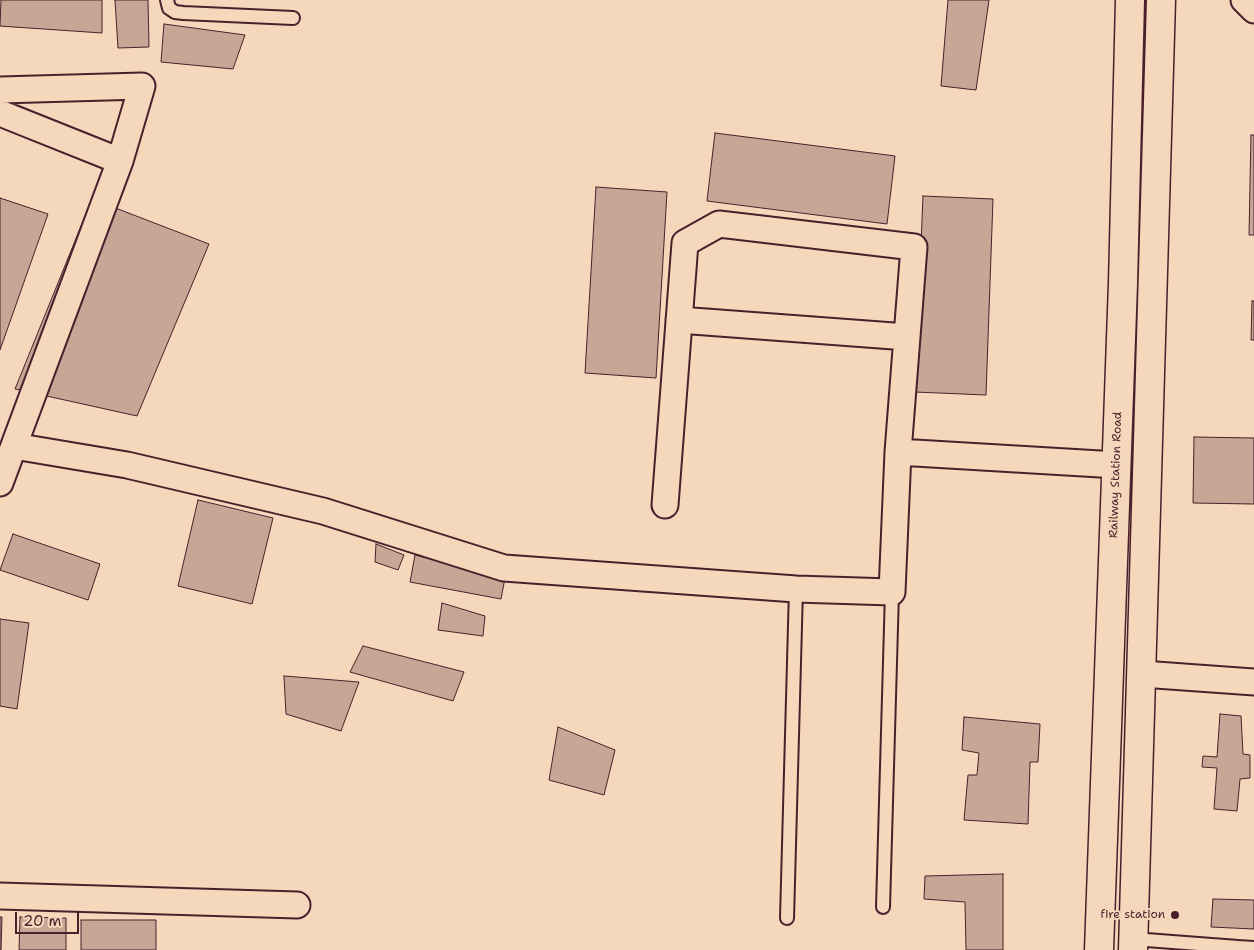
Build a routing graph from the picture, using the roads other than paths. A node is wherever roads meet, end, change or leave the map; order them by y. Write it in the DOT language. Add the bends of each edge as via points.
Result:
graph roads {
  1 [pos="167,0"];
  2 [pos="1130,0"];
  3 [pos="1161,0"];
  4 [pos="1244,0"];
  5 [pos="1254,10"];
  6 [pos="293,18"];
  7 [pos="0,90"];
  8 [pos="0,113"];
  9 [pos="120,161"];
  10 [pos="679,320"];
  11 [pos="907,337"];
  12 [pos="14,446"];
  13 [pos="898,452"];
  14 [pos="1116,465"];
  15 [pos="0,483"];
  16 [pos="665,505"];
  17 [pos="796,589"];
  18 [pos="892,592"];
  19 [pos="1142,674"];
  20 [pos="1254,682"];
  21 [pos="0,896"];
  22 [pos="297,905"];
  23 [pos="883,907"];
  24 [pos="787,918"];
  25 [pos="1133,945"];
  26 [pos="1238,948"];
  27 [pos="1254,948"];
  28 [pos="1099,950"];
  1 -- 6 [label="lane" via="174,12"];
  2 -- 14 [label="street, Railway Station Road"];
  3 -- 19 [label="street"];
  4 -- 5 [label="street"];
  7 -- 9 [label="street" via="142,86"];
  8 -- 9 [label="street"];
  9 -- 12 [label="street"];
  10 -- 11 [label="street"];
  10 -- 11 [label="street" via="684,243 719,224 914,247"];
  10 -- 16 [label="street"];
  11 -- 13 [label="street"];
  12 -- 15 [label="street"];
  12 -- 17 [label="street" via="127,465 323,511 504,568"];
  13 -- 14 [label="street"];
  13 -- 18 [label="street"];
  14 -- 28 [label="street, Railway Station Road"];
  17 -- 18 [label="street"];
  17 -- 24 [label="lane"];
  18 -- 23 [label="lane"];
  19 -- 20 [label="street"];
  19 -- 25 [label="street"];
  21 -- 22 [label="street"];
  25 -- 26 [label="lane"];
  26 -- 27 [label="lane"];
}
